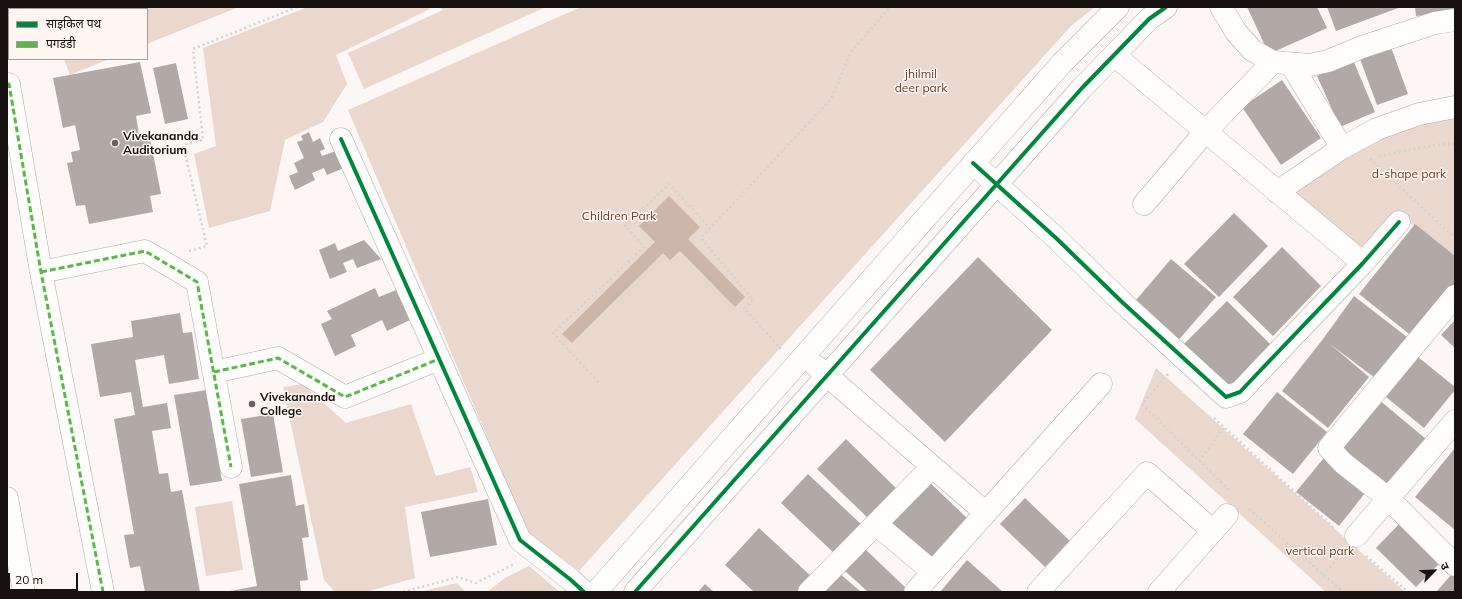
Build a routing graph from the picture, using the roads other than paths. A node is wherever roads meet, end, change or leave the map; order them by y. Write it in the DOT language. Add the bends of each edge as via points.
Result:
graph roads {
  1 [pos="1118,7"];
  2 [pos="1166,7"];
  3 [pos="1221,7"];
  4 [pos="1455,20"];
  5 [pos="1114,56"];
  6 [pos="1282,63"];
  7 [pos="7,84"];
  8 [pos="1455,107"];
  9 [pos="1205,132"];
  10 [pos="341,139"];
  11 [pos="1342,148"];
  12 [pos="973,163"];
  13 [pos="996,184"];
  14 [pos="1277,192"];
  15 [pos="1144,204"];
  16 [pos="1399,222"];
  17 [pos="1363,263"];
  18 [pos="41,272"];
  19 [pos="1455,296"];
  20 [pos="804,356"];
  21 [pos="439,359"];
  22 [pos="214,372"];
  23 [pos="827,375"];
  24 [pos="1101,384"];
  25 [pos="1455,421"];
  26 [pos="232,467"];
  27 [pos="932,467"];
  28 [pos="7,498"];
  29 [pos="1389,499"];
  30 [pos="986,513"];
  31 [pos="876,524"];
  32 [pos="1350,542"];
  33 [pos="1455,565"];
  34 [pos="933,572"];
  35 [pos="24,592"];
  36 [pos="103,592"];
  37 [pos="584,592"];
  38 [pos="596,592"];
  39 [pos="635,592"];
  40 [pos="809,592"];
  41 [pos="915,592"];
  42 [pos="1038,592"];
  43 [pos="1159,592"];
  1 -- 12 [label="street" via="1062,63"];
  2 -- 5 [label="street" via="1149,19"];
  3 -- 6 [label="street" via="1236,32 1252,50"];
  4 -- 6 [label="street" via="1435,23 1328,61 1310,65"];
  5 -- 9 [label="street"];
  5 -- 13 [label="street"];
  6 -- 9 [label="street"];
  6 -- 11 [label="street"];
  7 -- 18 [label="street"];
  8 -- 11 [label="street" via="1419,114 1376,129"];
  9 -- 14 [label="street"];
  9 -- 15 [label="street"];
  10 -- 21 [label="street"];
  11 -- 14 [label="street"];
  12 -- 13 [label="street"];
  12 -- 20 [label="street"];
  13 -- 17 [label="street" via="1226,397 1240,392"];
  13 -- 23 [label="street"];
  14 -- 17 [label="street"];
  16 -- 17 [label="street"];
  18 -- 22 [label="street" via="145,252 160,260 197,282"];
  18 -- 36 [label="street"];
  19 -- 29 [label="street" via="1329,448"];
  20 -- 23 [label="street"];
  20 -- 38 [label="street"];
  21 -- 22 [label="street" via="344,397 278,358"];
  21 -- 37 [label="street" via="520,540"];
  22 -- 26 [label="street"];
  23 -- 27 [label="street"];
  23 -- 39 [label="street"];
  24 -- 30 [label="street"];
  25 -- 29 [label="street"];
  27 -- 30 [label="street"];
  27 -- 31 [label="street"];
  28 -- 35 [label="street"];
  29 -- 32 [label="street"];
  29 -- 33 [label="street"];
  30 -- 34 [label="street"];
  31 -- 34 [label="street"];
  31 -- 40 [label="street"];
  34 -- 41 [label="street"];
  42 -- 43 [label="street" via="1147,473 1230,512"];
}
